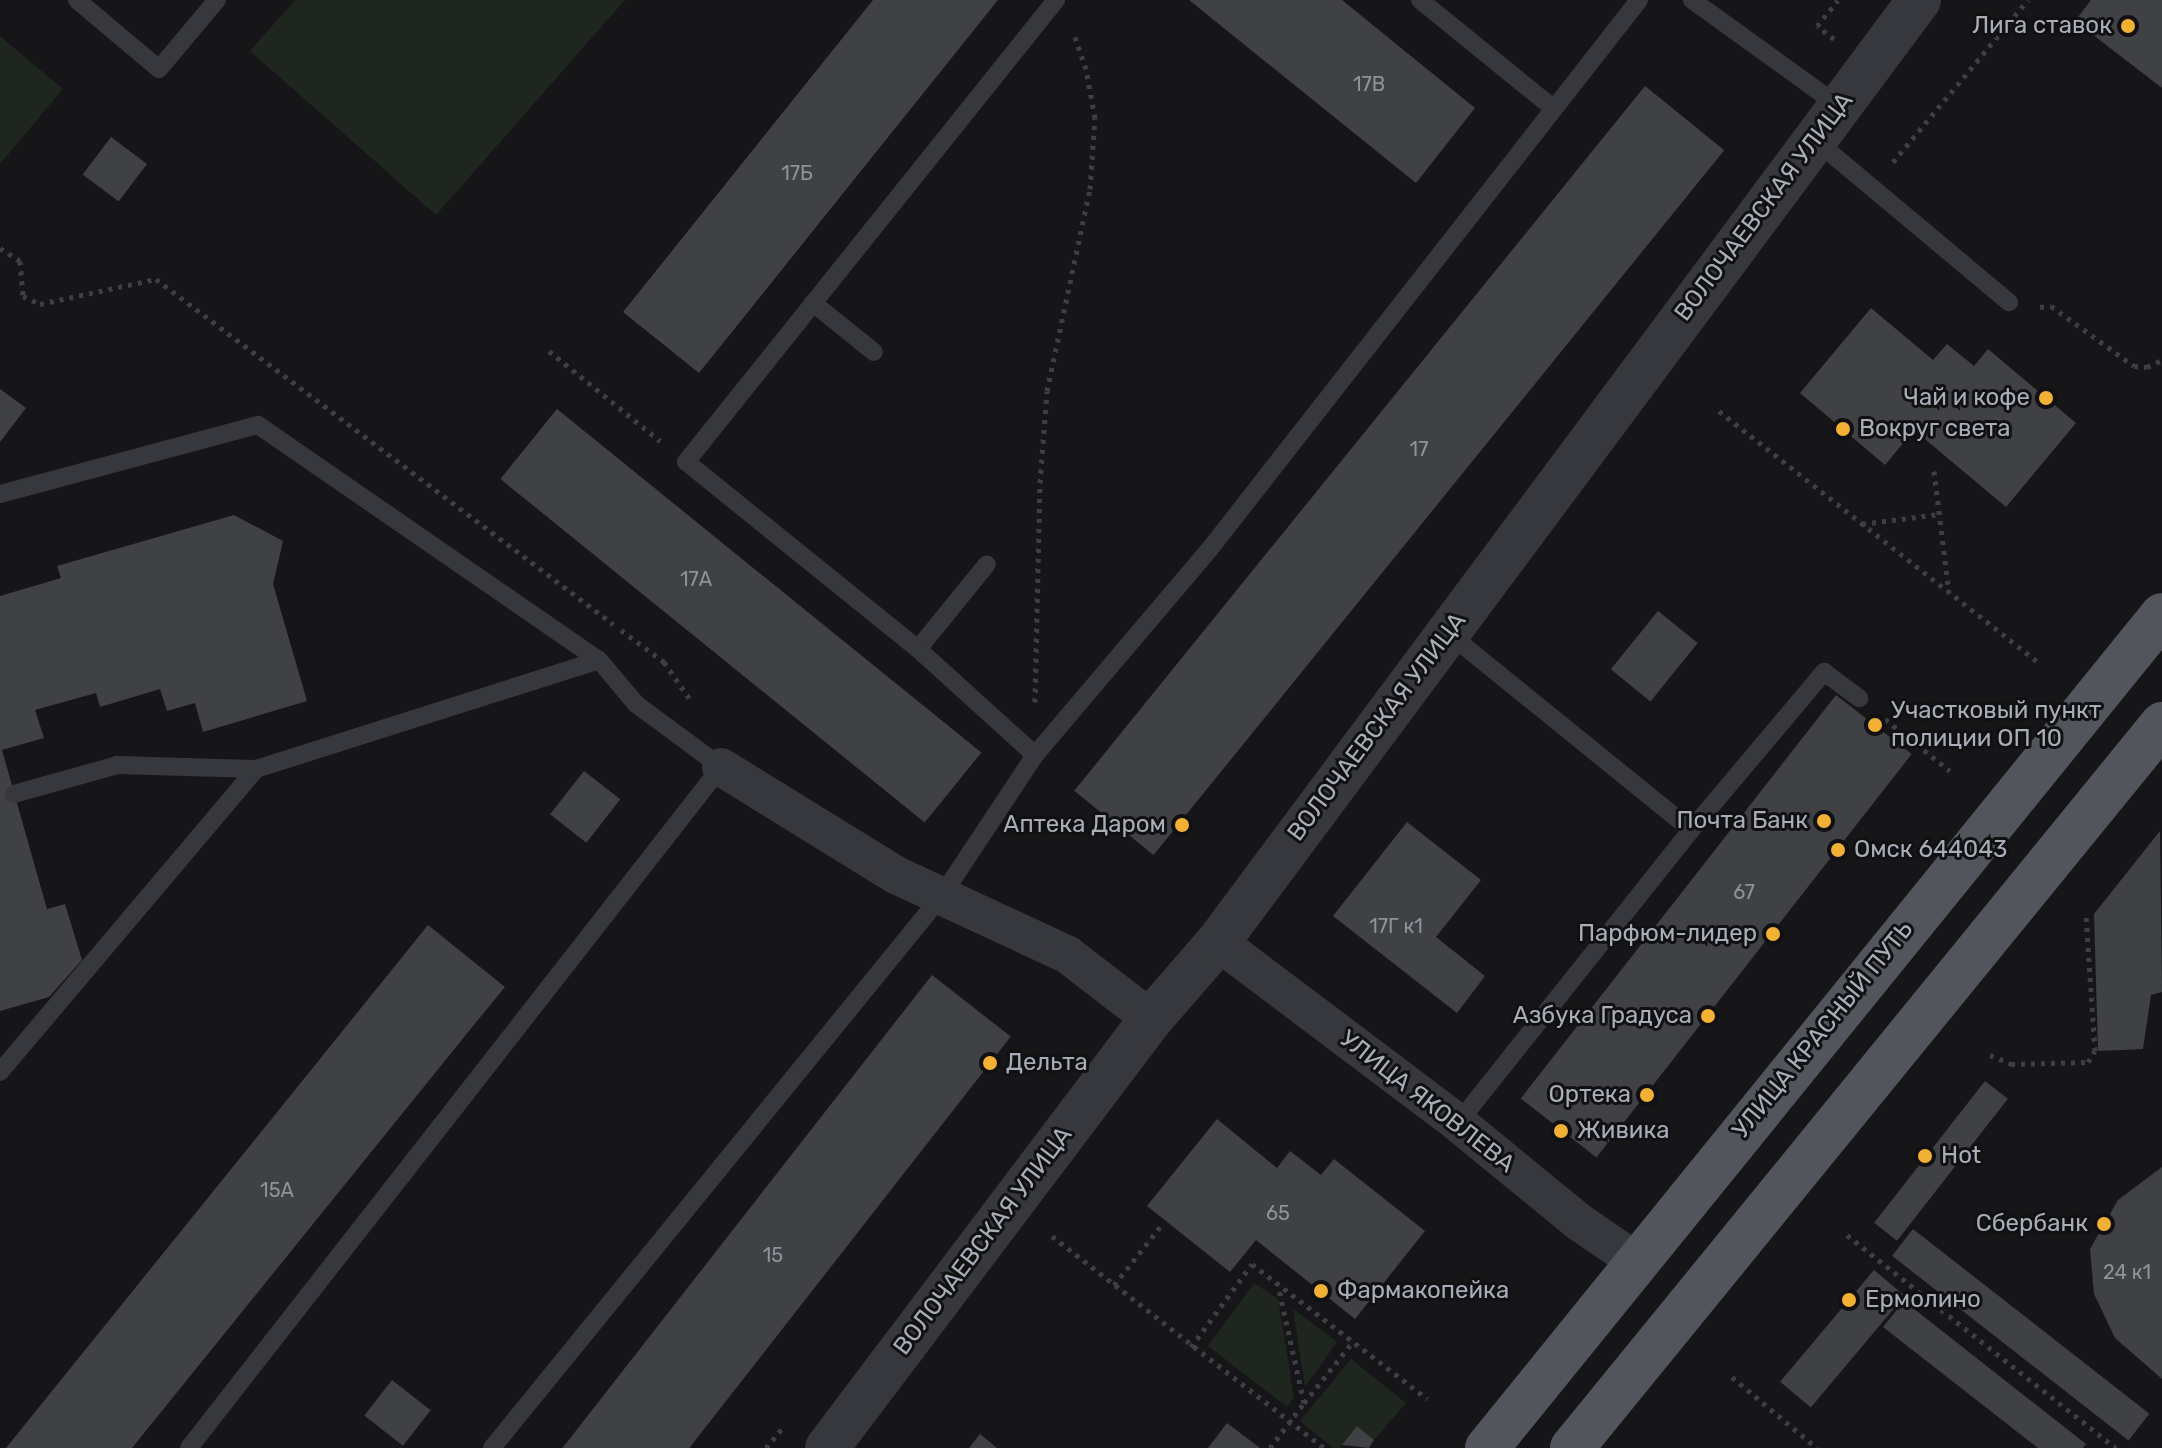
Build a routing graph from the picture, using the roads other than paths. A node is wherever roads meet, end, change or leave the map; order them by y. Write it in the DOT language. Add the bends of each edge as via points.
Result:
graph roads {
  1 [pos="77,0"];
  2 [pos="217,0"];
  3 [pos="1056,0"];
  4 [pos="1420,0"];
  5 [pos="1639,0"];
  6 [pos="1692,0"];
  7 [pos="1919,0"];
  8 [pos="1553,108"];
  9 [pos="1827,123"];
  10 [pos="2009,302"];
  11 [pos="813,303"];
  12 [pos="874,352"];
  13 [pos="0,494"];
  14 [pos="987,564"];
  15 [pos="2162,615"];
  16 [pos="1447,632"];
  17 [pos="918,649"];
  18 [pos="599,660"];
  19 [pos="1859,698"];
  20 [pos="2162,724"];
  21 [pos="1035,755"];
  22 [pos="721,767"];
  23 [pos="256,769"];
  24 [pos="14,794"];
  25 [pos="1691,830"];
  26 [pos="943,894"];
  27 [pos="1218,942"];
  28 [pos="1151,1019"];
  29 [pos="0,1072"];
  30 [pos="1458,1123"];
  31 [pos="1636,1261"];
  32 [pos="1696,1296"];
  33 [pos="189,1448"];
  34 [pos="492,1448"];
  35 [pos="827,1448"];
  36 [pos="1487,1448"];
  37 [pos="1572,1448"];
  1 -- 2 [label="lane" via="159,69"];
  3 -- 11 [label="lane"];
  4 -- 8 [label="lane"];
  5 -- 8 [label="lane"];
  6 -- 9 [label="lane"];
  7 -- 9 [label="street, ВОЛОЧАЕВСКАЯ УЛИЦА"];
  8 -- 21 [label="lane" via="1209,550"];
  9 -- 10 [label="lane" via="1872,188"];
  9 -- 16 [label="street, ВОЛОЧАЕВСКАЯ УЛИЦА"];
  11 -- 12 [label="lane"];
  11 -- 17 [label="lane" via="686,462"];
  13 -- 18 [label="lane" via="258,425"];
  14 -- 17 [label="lane"];
  15 -- 31 [label="main road, УЛИЦА КРАСНЫЙ ПУТЬ"];
  16 -- 25 [label="lane"];
  16 -- 27 [label="street, ВОЛОЧАЕВСКАЯ УЛИЦА"];
  17 -- 21 [label="lane"];
  18 -- 22 [label="lane" via="636,704"];
  18 -- 23 [label="lane"];
  19 -- 25 [label="lane" via="1824,672"];
  20 -- 32 [label="main road"];
  21 -- 26 [label="lane"];
  22 -- 26 [label="street" via="896,875"];
  22 -- 33 [label="lane"];
  23 -- 24 [label="lane" via="117,765"];
  23 -- 29 [label="lane"];
  25 -- 30 [label="lane"];
  26 -- 28 [label="street" via="1068,955"];
  26 -- 34 [label="lane"];
  27 -- 28 [label="street, ВОЛОЧАЕВСКАЯ УЛИЦА"];
  27 -- 30 [label="street, УЛИЦА ЯКОВЛЕВА"];
  28 -- 35 [label="street, ВОЛОЧАЕВСКАЯ УЛИЦА"];
  30 -- 31 [label="street, УЛИЦА ЯКОВЛЕВА" via="1579,1222"];
  31 -- 32 [label="main road"];
  31 -- 36 [label="main road, УЛИЦА КРАСНЫЙ ПУТЬ"];
  32 -- 37 [label="main road"];
}
